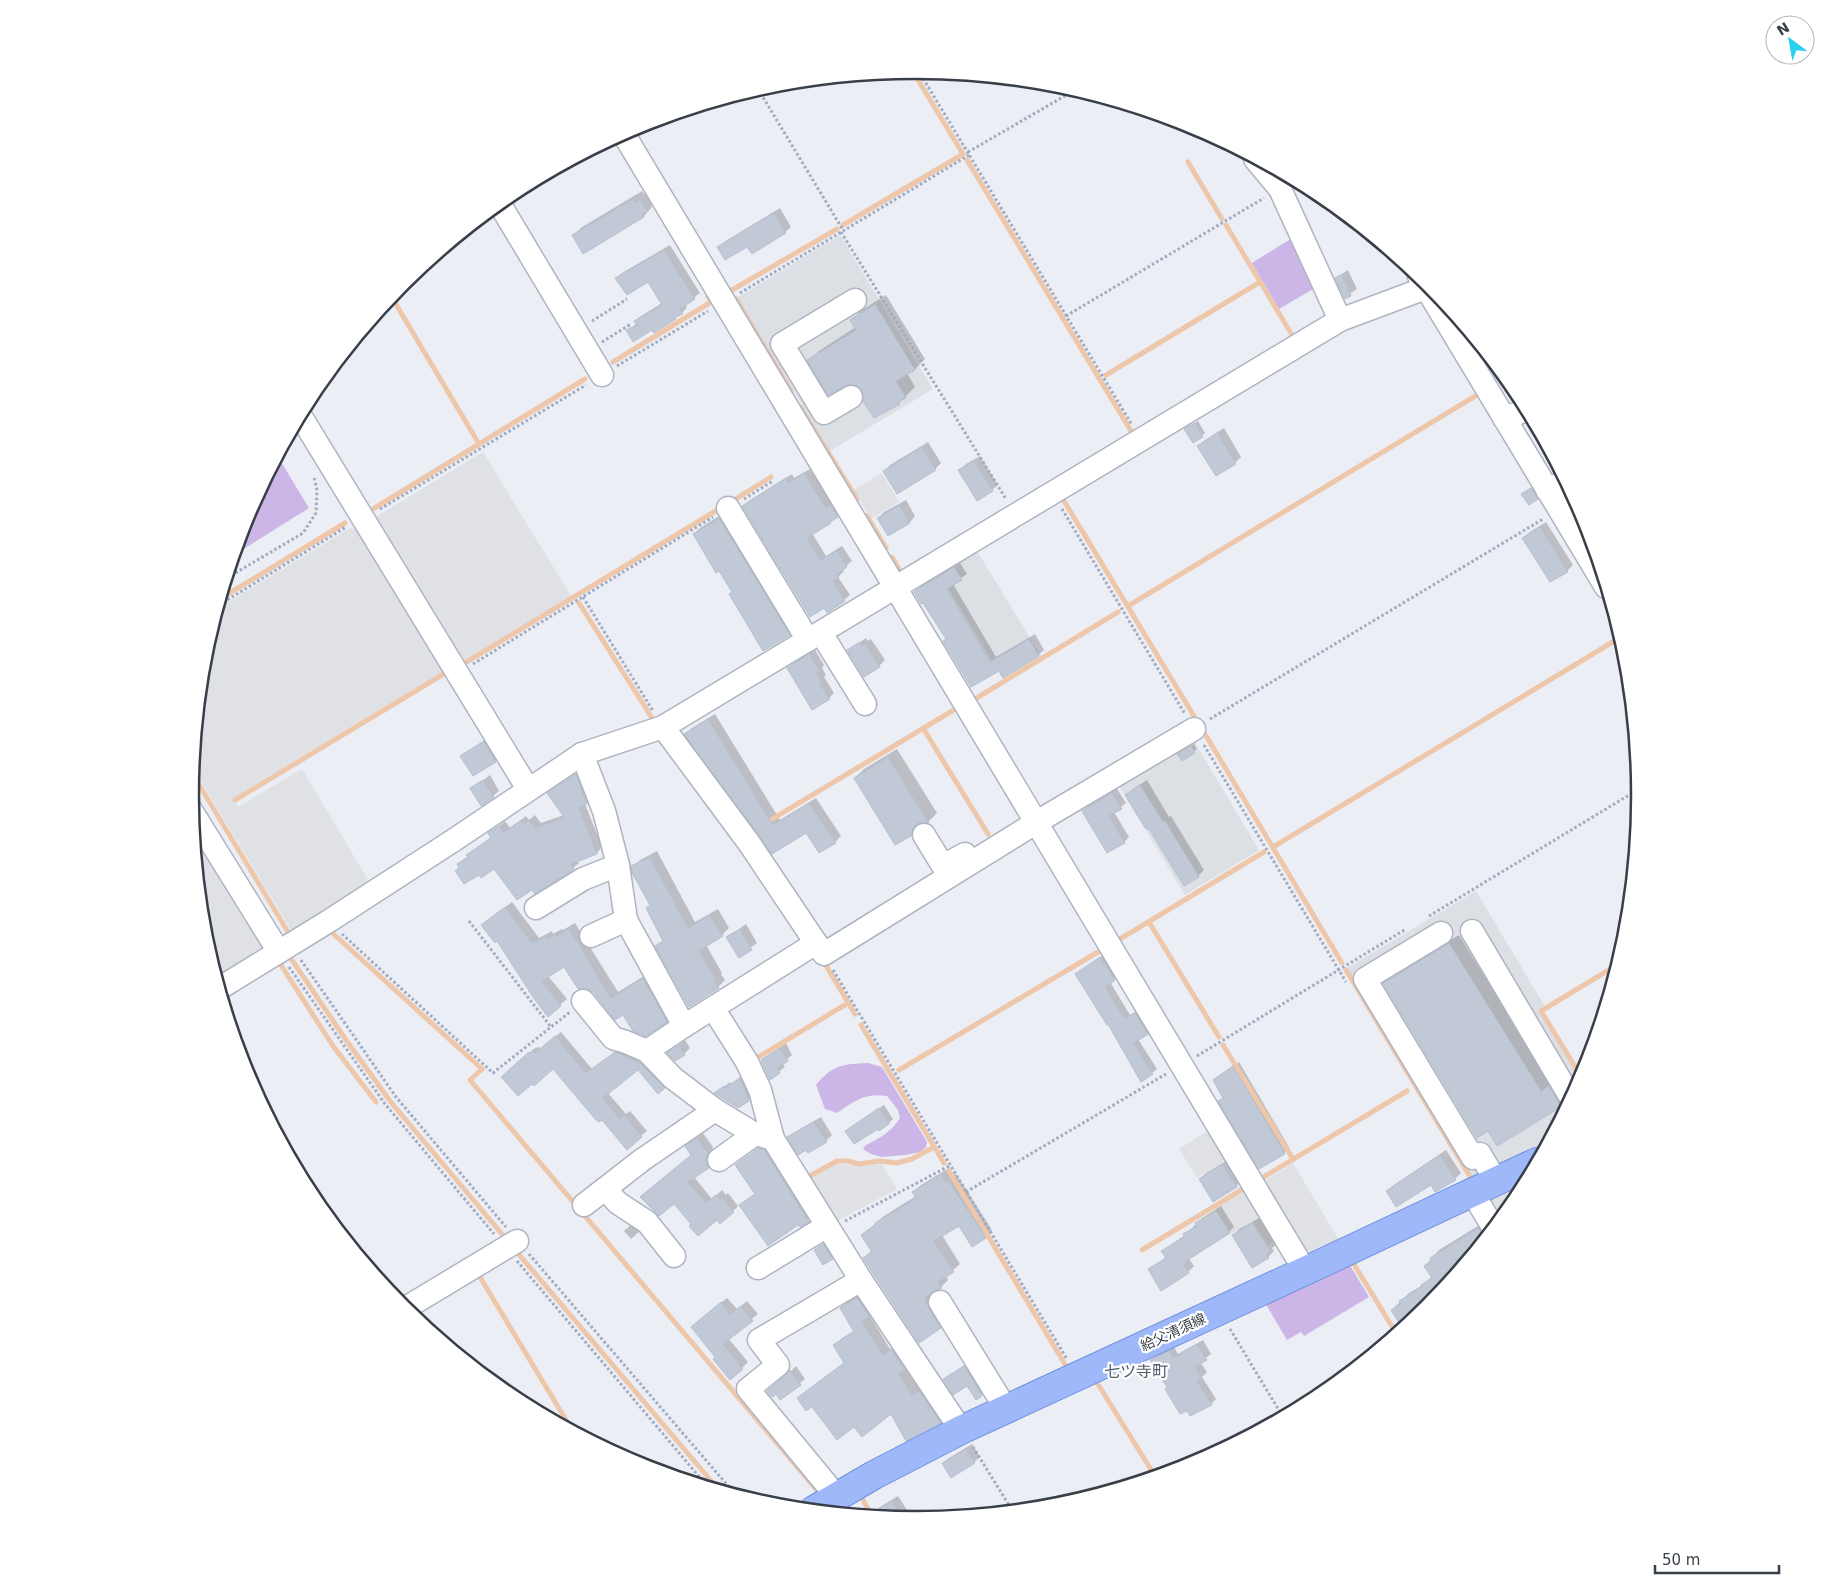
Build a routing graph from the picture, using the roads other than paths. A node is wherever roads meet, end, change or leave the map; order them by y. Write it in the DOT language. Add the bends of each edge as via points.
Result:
graph roads {
  1 [pos="627,140"];
  2 [pos="1266,171"];
  3 [pos="503,209"];
  4 [pos="1418,286"];
  5 [pos="855,300"];
  6 [pos="1440,308"];
  7 [pos="1340,320"];
  8 [pos="602,375"];
  9 [pos="808,387"];
  10 [pos="851,396"];
  11 [pos="784,401"];
  12 [pos="1520,412"];
  13 [pos="1504,418"];
  14 [pos="304,422"];
  15 [pos="1556,486"];
  16 [pos="728,508"];
  17 [pos="1589,553"];
  18 [pos="896,588"];
  19 [pos="814,636"];
  20 [pos="865,704"];
  21 [pos="663,727"];
  22 [pos="1194,729"];
  23 [pos="582,754"];
  24 [pos="528,789"];
  25 [pos="199,808"];
  26 [pos="1036,819"];
  27 [pos="924,835"];
  28 [pos="618,865"];
  29 [pos="536,908"];
  30 [pos="626,920"];
  31 [pos="1472,931"];
  32 [pos="1441,933"];
  33 [pos="591,936"];
  34 [pos="820,948"];
  35 [pos="285,949"];
  36 [pos="225,985"];
  37 [pos="583,1001"];
  38 [pos="713,1008"];
  39 [pos="684,1026"];
  40 [pos="647,1051"];
  41 [pos="1567,1091"];
  42 [pos="716,1110"];
  43 [pos="763,1136"];
  44 [pos="719,1160"];
  45 [pos="1527,1167"];
  46 [pos="1484,1186"];
  47 [pos="605,1189"];
  48 [pos="584,1205"];
  49 [pos="1492,1219"];
  50 [pos="828,1228"];
  51 [pos="512,1244"];
  52 [pos="674,1256"];
  53 [pos="758,1268"];
  54 [pos="1306,1271"];
  55 [pos="860,1280"];
  56 [pos="940,1302"];
  57 [pos="412,1304"];
  58 [pos="1006,1409"];
  59 [pos="961,1430"];
  60 [pos="837,1496"];
  61 [pos="822,1505"];
  1 -- 11 [label="street"];
  2 -- 7 [label="street" via="1280,189"];
  3 -- 8 [label="street"];
  4 -- 7 [label="street"];
  5 -- 9 [label="street" via="782,344"];
  6 -- 13 [label="street"];
  7 -- 18 [label="street"];
  9 -- 10 [label="street" via="824,413"];
  9 -- 11 [label="street"];
  11 -- 18 [label="street"];
  12 -- 13 [label="street"];
  13 -- 15 [label="street"];
  14 -- 24 [label="street"];
  15 -- 17 [label="street" via="1559,510"];
  16 -- 19 [label="street"];
  18 -- 19 [label="street"];
  18 -- 26 [label="street"];
  19 -- 20 [label="street"];
  19 -- 21 [label="street"];
  21 -- 23 [label="street"];
  21 -- 34 [label="street" via="750,843"];
  22 -- 26 [label="street"];
  23 -- 24 [label="street"];
  23 -- 28 [label="street" via="604,811"];
  24 -- 35 [label="street"];
  25 -- 35 [label="street"];
  26 -- 27 [label="street" via="943,866"];
  26 -- 34 [label="street"];
  26 -- 54 [label="street"];
  28 -- 29 [label="street" via="583,879"];
  28 -- 30 [label="street"];
  30 -- 33 [label="street"];
  30 -- 39 [label="street"];
  31 -- 41 [label="street"];
  32 -- 46 [label="street" via="1365,979 1473,1158 1480,1154"];
  34 -- 38 [label="street"];
  35 -- 36 [label="street"];
  37 -- 40 [label="street" via="613,1038"];
  38 -- 39 [label="street"];
  38 -- 43 [label="street" via="747,1062 760,1090"];
  39 -- 40 [label="street"];
  40 -- 42 [label="street" via="673,1078"];
  42 -- 43 [label="street"];
  42 -- 47 [label="street"];
  43 -- 44 [label="street" via="752,1136"];
  43 -- 50 [label="street"];
  45 -- 46 [label="main road, 給父清須線"];
  46 -- 49 [label="street"];
  46 -- 54 [label="main road, 給父清須線"];
  47 -- 48 [label="street"];
  47 -- 52 [label="street" via="618,1203 647,1222"];
  50 -- 53 [label="street"];
  50 -- 55 [label="street"];
  51 -- 57 [label="street"];
  54 -- 58 [label="main road, 給父清須線"];
  55 -- 59 [label="street"];
  55 -- 60 [label="street" via="759,1340 778,1365 748,1389"];
  56 -- 58 [label="street"];
  58 -- 59 [label="main road, 給父清須線"];
  59 -- 60 [label="main road, 給父清須線"];
  60 -- 61 [label="main road, 給父清須線"];
}
